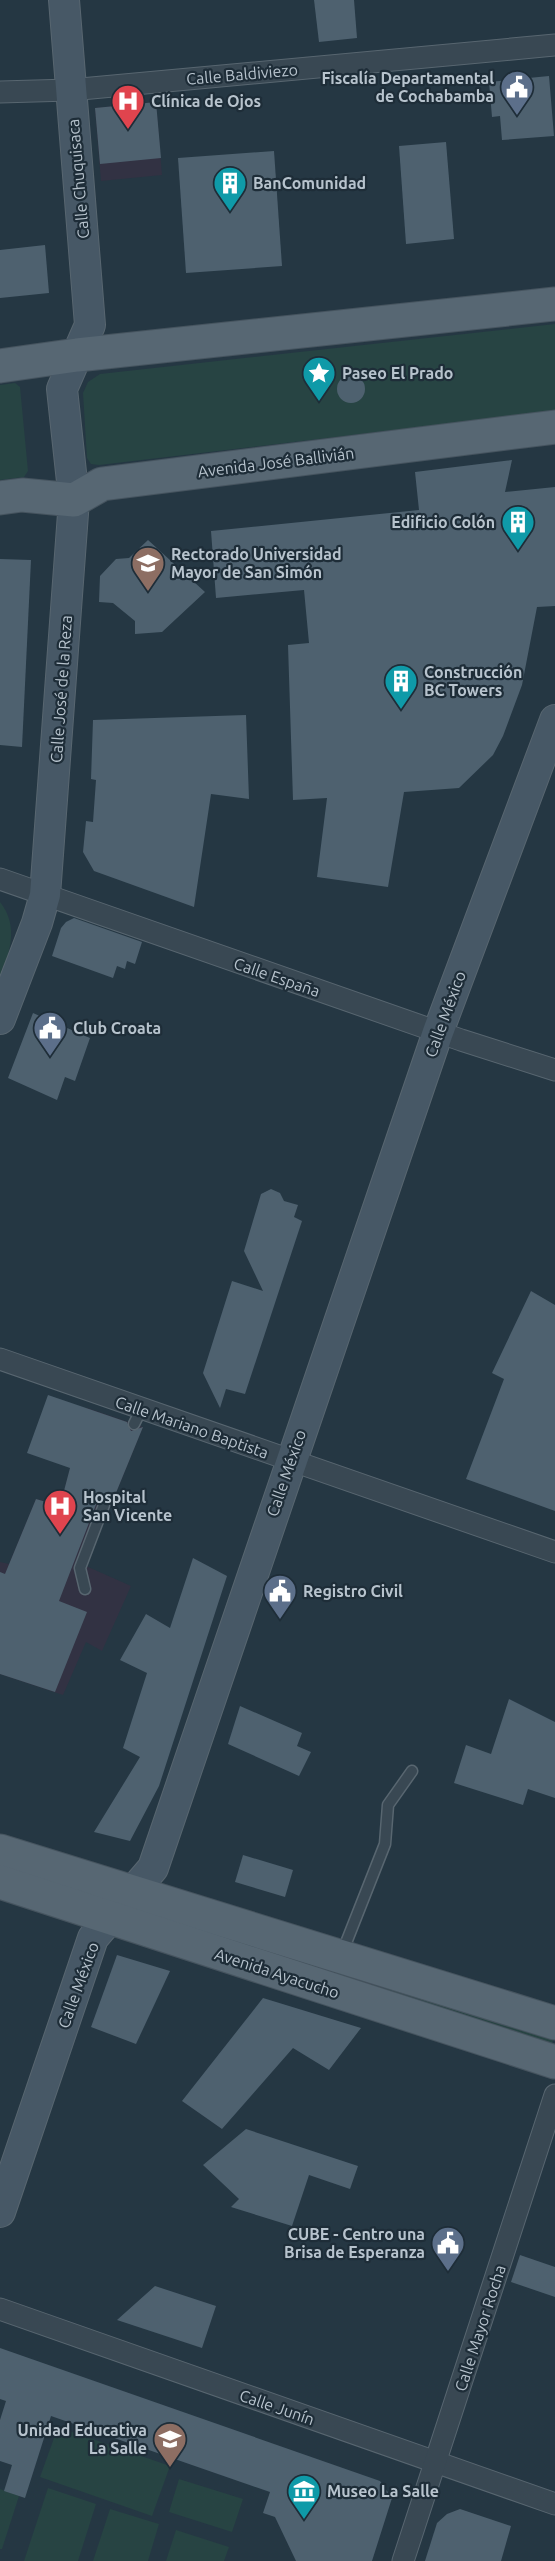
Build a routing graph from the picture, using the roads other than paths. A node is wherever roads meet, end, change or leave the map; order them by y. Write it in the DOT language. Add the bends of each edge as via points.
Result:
graph roads {
  1 [pos="64,0"];
  2 [pos="555,45"];
  3 [pos="70,90"];
  4 [pos="0,92"];
  5 [pos="555,304"];
  6 [pos="77,355"];
  7 [pos="0,366"];
  8 [pos="555,428"];
  9 [pos="0,498"];
  10 [pos="74,500"];
  11 [pos="555,720"];
  12 [pos="0,879"];
  13 [pos="45,895"];
  14 [pos="0,1019"];
  15 [pos="438,1032"];
  16 [pos="555,1070"];
  17 [pos="0,1359"];
  18 [pos="290,1460"];
  19 [pos="104,1505"];
  20 [pos="555,1552"];
  21 [pos="84,1589"];
  22 [pos="412,1771"];
  23 [pos="0,1851"];
  24 [pos="0,1882"];
  25 [pos="132,1893"];
  26 [pos="112,1918"];
  27 [pos="340,1956"];
  28 [pos="555,2023"];
  29 [pos="555,2062"];
  30 [pos="555,2095"];
  31 [pos="0,2212"];
  32 [pos="0,2309"];
  33 [pos="436,2463"];
  34 [pos="555,2504"];
  35 [pos="403,2561"];
  1 -- 3 [label="main road, Calle Chuquisaca"];
  2 -- 3 [label="street, Calle Baldiviezo"];
  3 -- 4 [label="street, Calle Baldiviezo"];
  3 -- 6 [label="main road, Calle Chuquisaca" via="90,325"];
  5 -- 6 [label="main road"];
  6 -- 7 [label="main road"];
  6 -- 10 [label="main road, Calle José de la Reza" via="62,389"];
  8 -- 10 [label="main road, Avenida José Ballivián" via="102,484"];
  9 -- 10 [label="main road" via="22,495"];
  10 -- 13 [label="main road, Calle José de la Reza"];
  11 -- 15 [label="main road, Calle México"];
  12 -- 13 [label="street, Calle España"];
  13 -- 14 [label="main road, Calle José de la Reza"];
  13 -- 15 [label="street, Calle España"];
  15 -- 16 [label="street, Calle España"];
  15 -- 18 [label="main road, Calle México"];
  17 -- 18 [label="street, Calle Mariano Baptista" via="137,1417"];
  18 -- 20 [label="street, Calle Mariano Baptista"];
  18 -- 25 [label="main road, Calle México" via="153,1868"];
  19 -- 21 [label="lane" via="80,1568"];
  22 -- 27 [label="lane" via="388,1805 386,1844"];
  23 -- 25 [label="main road, Avenida Ayacucho"];
  24 -- 26 [label="main road, Avenida Ayacucho"];
  25 -- 26 [label="main road, Calle México"];
  25 -- 27 [label="main road, Avenida Ayacucho"];
  26 -- 29 [label="main road, Avenida Ayacucho"];
  26 -- 31 [label="main road, Calle México" via="93,1938"];
  27 -- 28 [label="main road, Avenida Ayacucho"];
  30 -- 33 [label="street, Calle Mayor Rocha"];
  32 -- 33 [label="street, Calle Junín"];
  33 -- 34 [label="street, Calle Junín"];
  33 -- 35 [label="street, Calle Mayor Rocha"];
}
